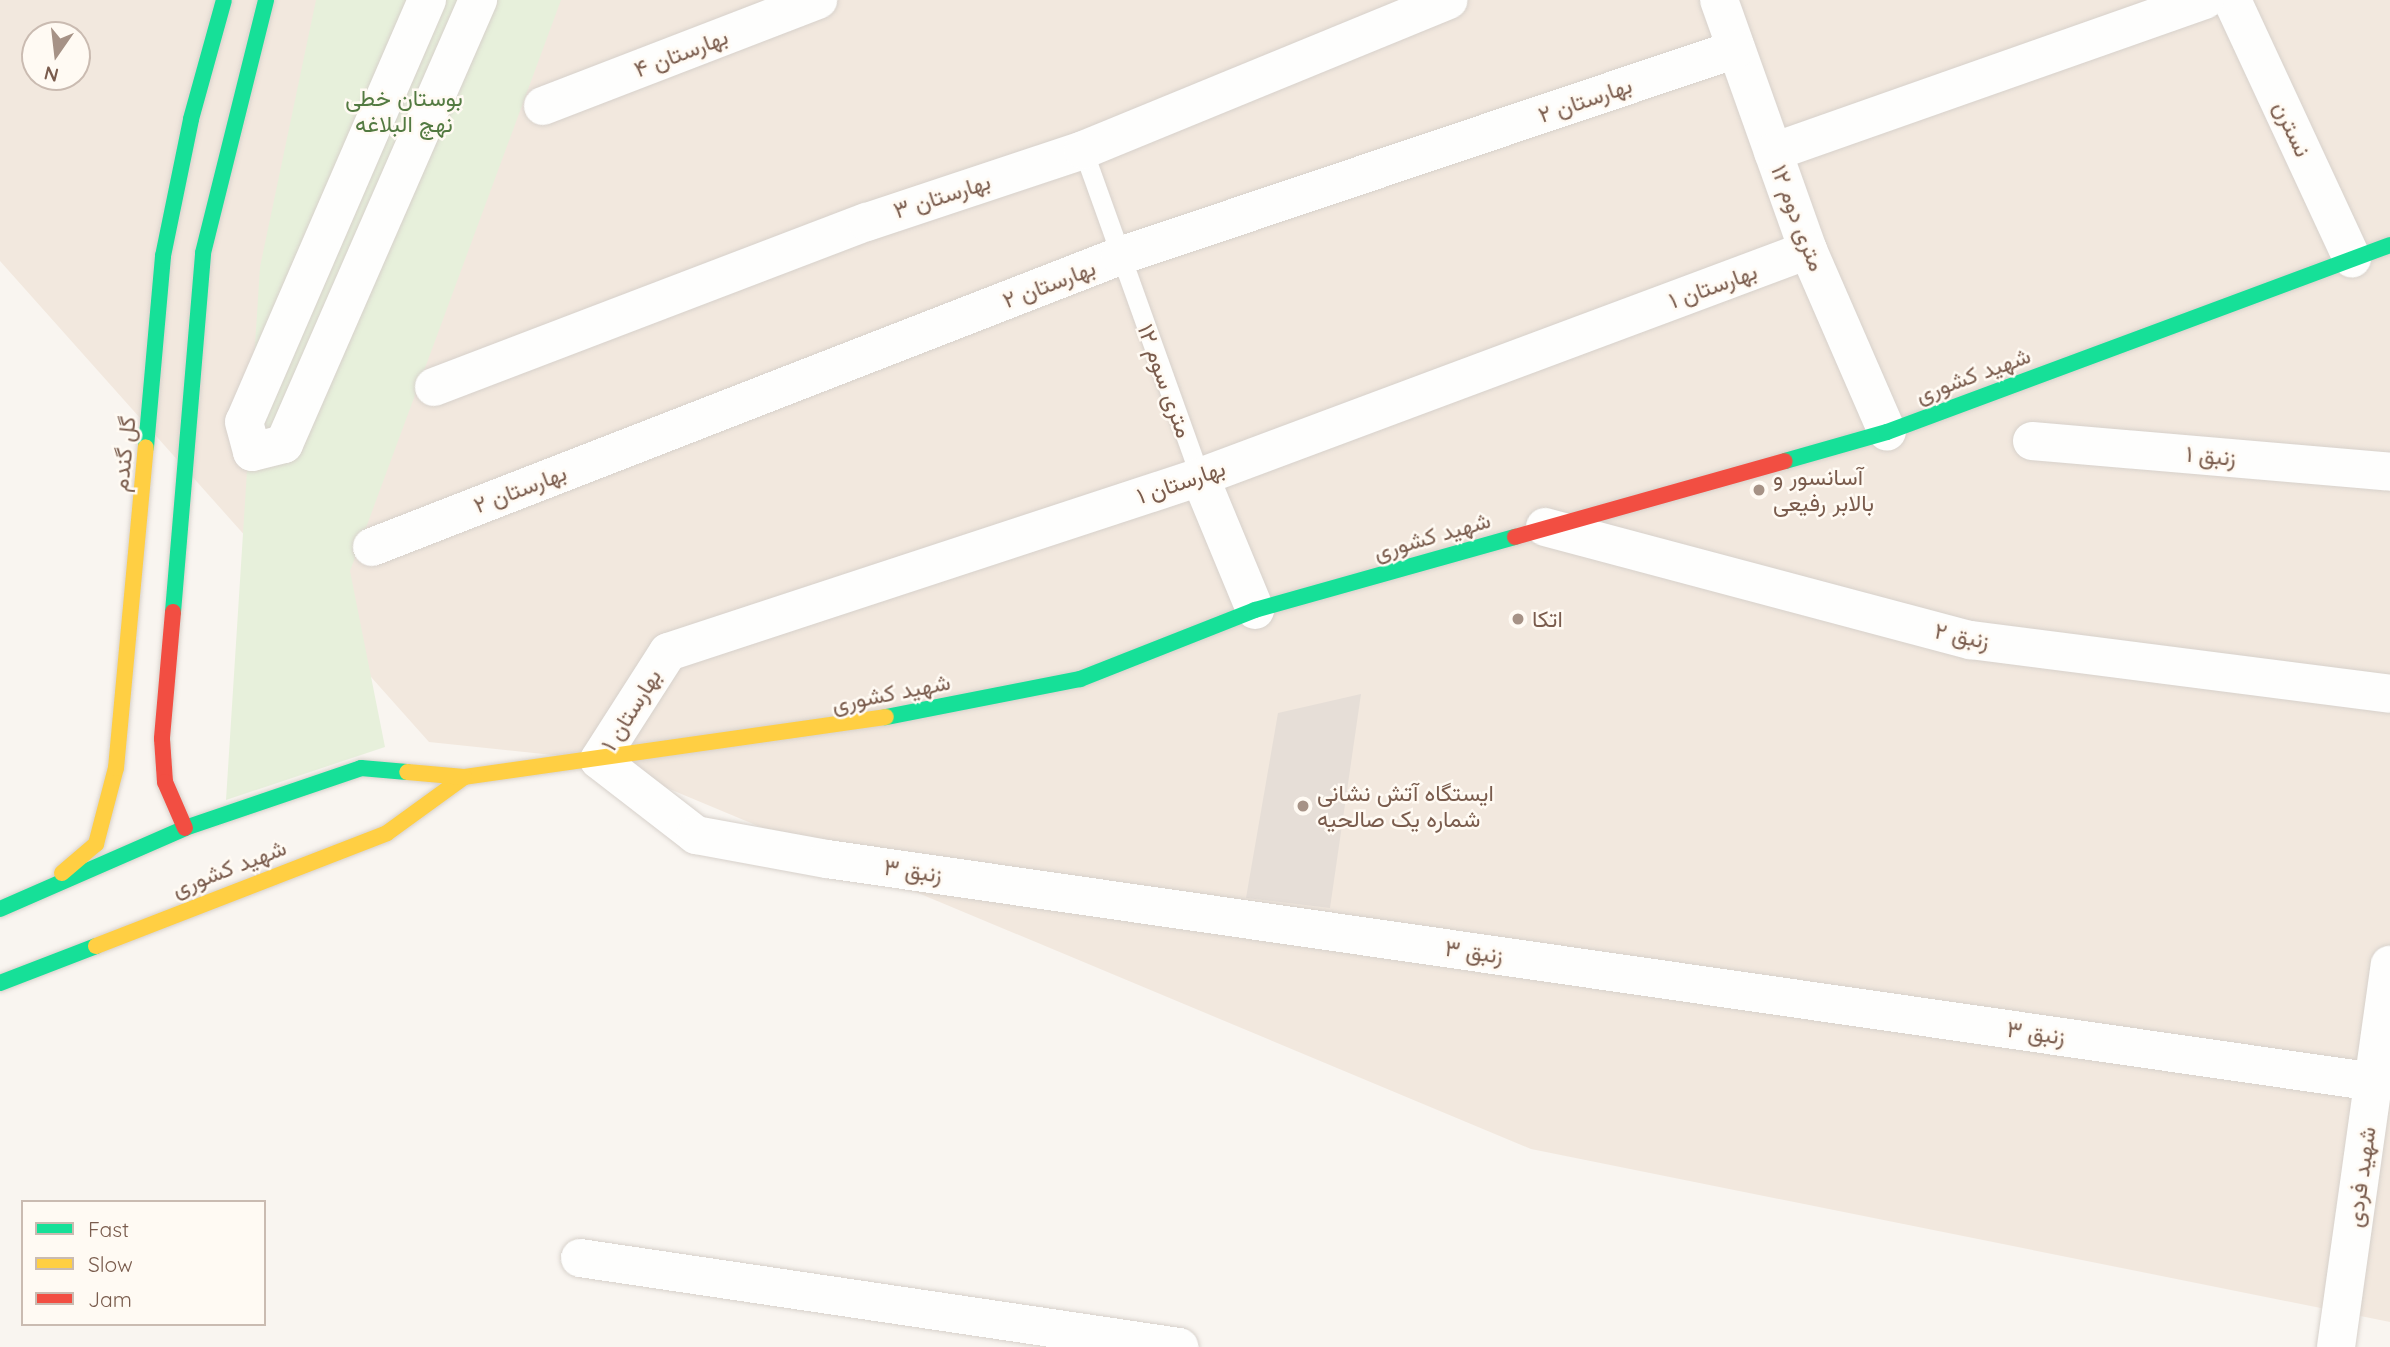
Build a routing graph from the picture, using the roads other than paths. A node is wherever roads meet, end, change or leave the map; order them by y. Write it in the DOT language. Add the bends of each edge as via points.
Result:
graph roads {
  1 [pos="224,0"];
  2 [pos="266,0"];
  3 [pos="427,0"];
  4 [pos="478,0"];
  5 [pos="818,0"];
  6 [pos="1448,0"];
  7 [pos="1719,0"];
  8 [pos="2205,0"];
  9 [pos="2232,0"];
  10 [pos="1736,49"];
  11 [pos="543,106"];
  12 [pos="1083,150"];
  13 [pos="1773,152"];
  14 [pos="2390,245"];
  15 [pos="1808,250"];
  16 [pos="1120,256"];
  17 [pos="2352,258"];
  18 [pos="434,387"];
  19 [pos="1887,432"];
  20 [pos="2032,440"];
  21 [pos="2390,472"];
  22 [pos="1200,477"];
  23 [pos="1545,527"];
  24 [pos="372,547"];
  25 [pos="1255,610"];
  26 [pos="2390,694"];
  27 [pos="600,760"];
  28 [pos="464,777"];
  29 [pos="185,828"];
  30 [pos="41,891"];
  31 [pos="0,909"];
  32 [pos="2390,965"];
  33 [pos="0,983"];
  34 [pos="2374,1082"];
  35 [pos="580,1258"];
  36 [pos="1179,1347"];
  37 [pos="2336,1347"];
  1 -- 30 [label="main road, گل گندم" via="191,119 163,256 117,768 96,844"];
  2 -- 29 [label="main road" via="203,253 162,738 164,782"];
  3 -- 4 [label="street" via="244,422 252,452 284,444"];
  5 -- 11 [label="street, بهارستان ۴"];
  6 -- 12 [label="street, بهارستان ۳"];
  7 -- 10 [label="street, ۱۲ متری دوم"];
  8 -- 13 [label="street"];
  9 -- 17 [label="street, نسترن"];
  10 -- 13 [label="street, ۱۲ متری دوم"];
  10 -- 16 [label="street, بهارستان ۲"];
  12 -- 16 [label="lane, ۱۲ متری سوم"];
  12 -- 18 [label="street, بهارستان ۳" via="867,222"];
  13 -- 15 [label="street, ۱۲ متری دوم"];
  14 -- 17 [label="main road, شهید کشوری"];
  15 -- 19 [label="street, ۱۲ متری دوم"];
  15 -- 22 [label="street, بهارستان ۱"];
  16 -- 22 [label="lane, ۱۲ متری سوم"];
  16 -- 24 [label="street, بهارستان ۲"];
  17 -- 19 [label="main road, شهید کشوری"];
  19 -- 23 [label="main road, شهید کشوری"];
  20 -- 21 [label="street, زنبق ۱"];
  22 -- 25 [label="street, ۱۲ متری سوم"];
  22 -- 27 [label="street, بهارستان ۱" via="668,652"];
  23 -- 25 [label="main road, شهید کشوری"];
  23 -- 26 [label="street, زنبق ۲" via="1972,640"];
  25 -- 27 [label="main road, شهید کشوری" via="1080,679 823,729"];
  27 -- 28 [label="main road, شهید کشوری"];
  27 -- 34 [label="street, زنبق ۳" via="696,835 841,861"];
  28 -- 29 [label="main road, شهید کشوری" via="361,768"];
  28 -- 33 [label="main road, شهید کشوری" via="387,833"];
  29 -- 30 [label="main road, شهید کشوری"];
  30 -- 31 [label="main road, شهید کشوری"];
  32 -- 34 [label="street, شهید فردی"];
  34 -- 37 [label="street, شهید فردی"];
  35 -- 36 [label="street"];
}
